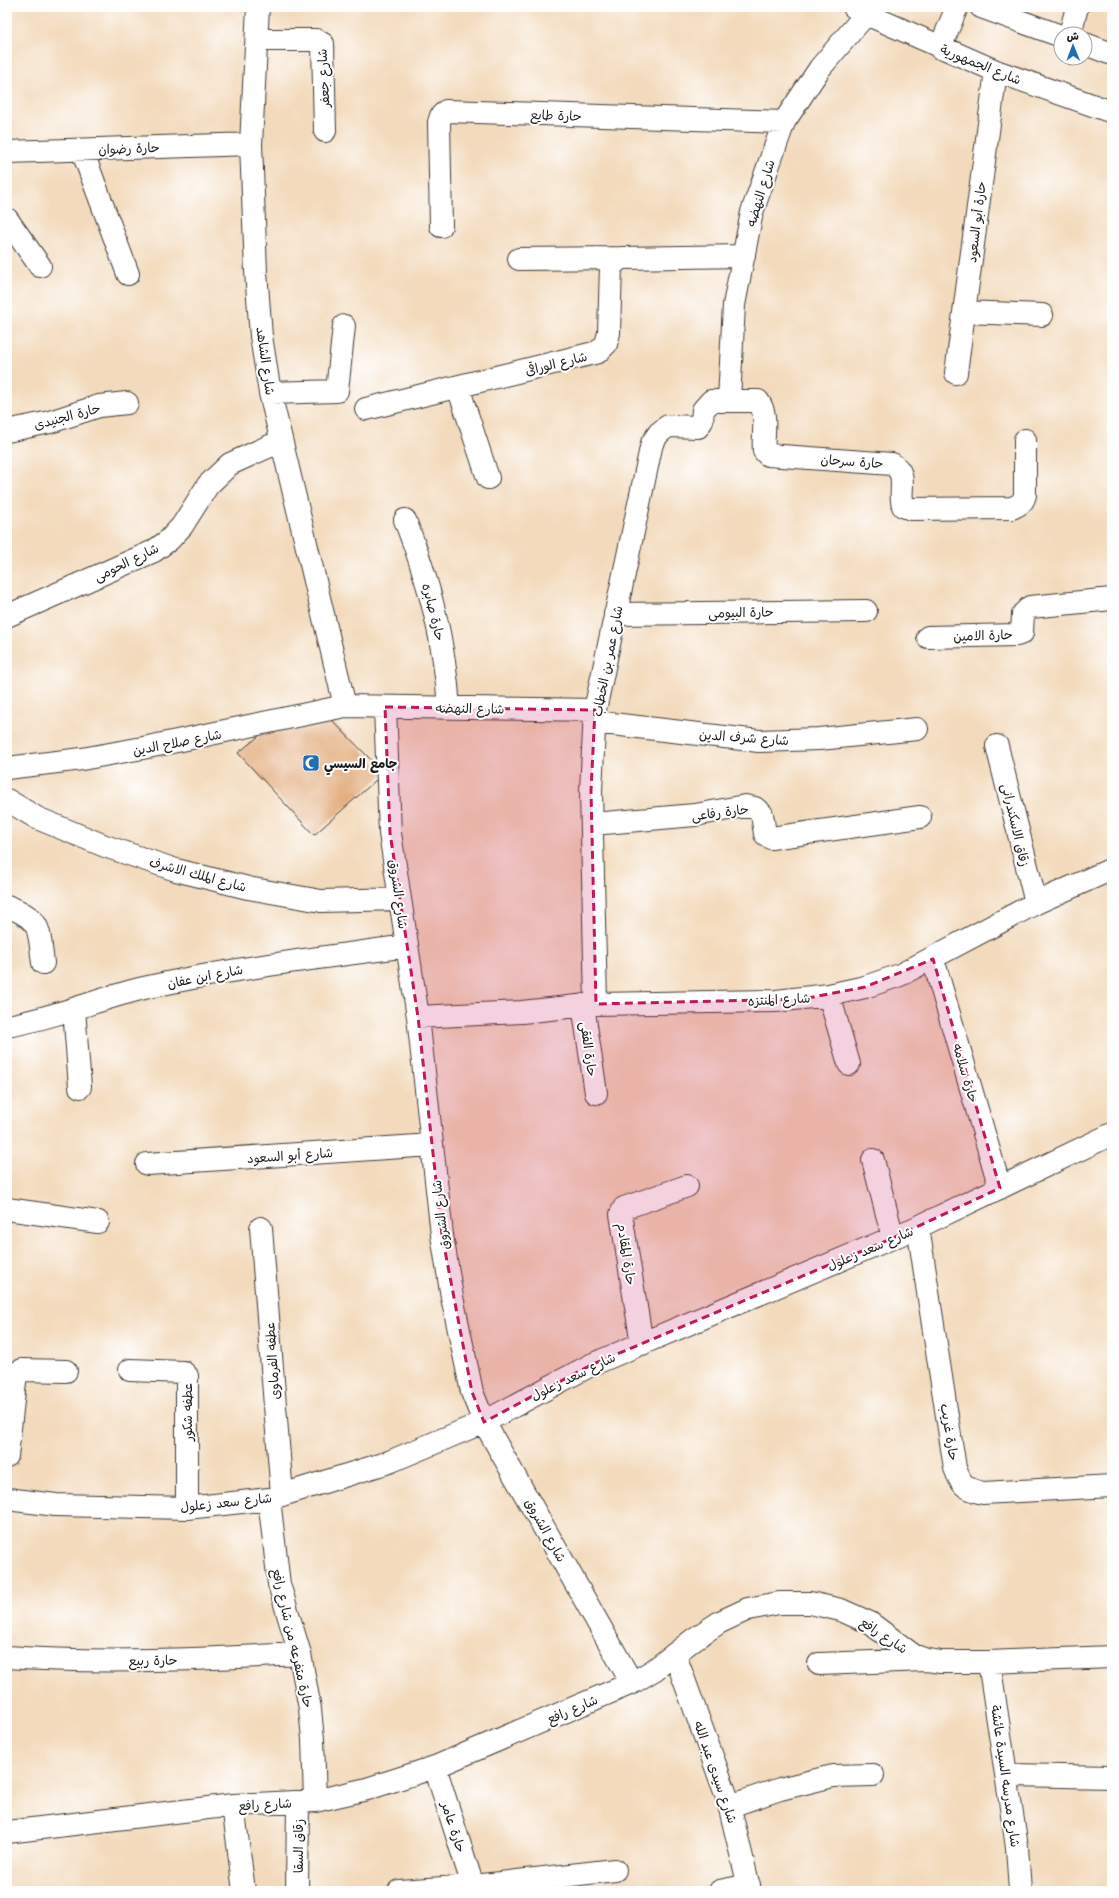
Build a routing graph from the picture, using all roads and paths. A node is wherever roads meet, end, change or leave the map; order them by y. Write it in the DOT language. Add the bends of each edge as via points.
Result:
graph roads {
  1 [pos="258,7"];
  2 [pos="957,7"];
  3 [pos="981,7"];
  4 [pos="1078,7"];
  5 [pos="860,11"];
  6 [pos="1072,26"];
  7 [pos="1053,33"];
  8 [pos="256,40"];
  9 [pos="1093,47"];
  10 [pos="940,48"];
  11 [pos="1112,54"];
  12 [pos="996,71"];
  13 [pos="1112,112"];
  14 [pos="784,122"];
  15 [pos="325,131"];
  16 [pos="251,144"];
  17 [pos="82,150"];
  18 [pos="7,152"];
  19 [pos="7,220"];
  20 [pos="441,226"];
  21 [pos="744,256"];
  22 [pos="621,258"];
  23 [pos="519,259"];
  24 [pos="40,266"];
  25 [pos="128,274"];
  26 [pos="964,312"];
  27 [pos="1042,315"];
  28 [pos="344,326"];
  29 [pos="956,373"];
  30 [pos="458,387"];
  31 [pos="270,393"];
  32 [pos="729,400"];
  33 [pos="127,403"];
  34 [pos="366,409"];
  35 [pos="695,428"];
  36 [pos="7,431"];
  37 [pos="1025,440"];
  38 [pos="281,441"];
  39 [pos="488,478"];
  40 [pos="405,520"];
  41 [pos="1112,600"];
  42 [pos="866,611"];
  43 [pos="615,614"];
  44 [pos="7,616"];
  45 [pos="928,637"];
  46 [pos="345,706"];
  47 [pos="385,707"];
  48 [pos="449,707"];
  49 [pos="595,716"];
  50 [pos="918,729"];
  51 [pos="997,746"];
  52 [pos="7,768"];
  53 [pos="7,800"];
  54 [pos="920,817"];
  55 [pos="592,824"];
  56 [pos="1112,870"];
  57 [pos="400,900"];
  58 [pos="1036,903"];
  59 [pos="7,906"];
  60 [pos="407,946"];
  61 [pos="932,959"];
  62 [pos="43,963"];
  63 [pos="829,995"];
  64 [pos="589,1005"];
  65 [pos="74,1009"];
  66 [pos="418,1017"];
  67 [pos="7,1026"];
  68 [pos="849,1064"];
  69 [pos="80,1087"];
  70 [pos="596,1093"];
  71 [pos="1112,1134"];
  72 [pos="432,1145"];
  73 [pos="873,1160"];
  74 [pos="147,1164"];
  75 [pos="687,1186"];
  76 [pos="1000,1188"];
  77 [pos="7,1209"];
  78 [pos="98,1222"];
  79 [pos="918,1227"];
  80 [pos="261,1228"];
  81 [pos="893,1238"];
  82 [pos="642,1344"];
  83 [pos="130,1370"];
  84 [pos="66,1371"];
  85 [pos="484,1422"];
  86 [pos="7,1456"];
  87 [pos="1112,1486"];
  88 [pos="275,1497"];
  89 [pos="7,1499"];
  90 [pos="187,1508"];
  91 [pos="300,1654"];
  92 [pos="675,1656"];
  93 [pos="7,1657"];
  94 [pos="1112,1658"];
  95 [pos="926,1660"];
  96 [pos="990,1662"];
  97 [pos="820,1664"];
  98 [pos="632,1683"];
  99 [pos="435,1767"];
  100 [pos="873,1775"];
  101 [pos="1006,1775"];
  102 [pos="1112,1777"];
  103 [pos="306,1801"];
  104 [pos="233,1805"];
  105 [pos="730,1806"];
  106 [pos="7,1832"];
  107 [pos="615,1870"];
  108 [pos="473,1886"];
  109 [pos="750,1888"];
  110 [pos="244,1891"];
  111 [pos="297,1891"];
  112 [pos="399,1891"];
  113 [pos="720,1891"];
  114 [pos="1020,1891"];
  1 -- 8 [label="street, شارع الشاهد"];
  2 -- 10 [label="street"];
  3 -- 7 [label="street"];
  4 -- 6 [label="street"];
  5 -- 10 [label="street, شارع الجمهورية"];
  5 -- 14 [label="street, شارع النهضه"];
  8 -- 15 [label="street, شارع جعفر" via="316,40 323,44"];
  8 -- 16 [label="street, شارع الشاهد"];
  9 -- 11 [label="street"];
  10 -- 12 [label="street, شارع الجمهورية"];
  12 -- 13 [label="street, شارع الجمهورية"];
  12 -- 26 [label="street, حارة أبو السعود"];
  14 -- 20 [label="street, حارة طايع" via="446,111 439,122"];
  14 -- 21 [label="street, شارع النهضه" via="752,212"];
  16 -- 17 [label="street, حارة رضوان"];
  16 -- 31 [label="street, شارع الشاهد" via="256,272 261,336"];
  17 -- 18 [label="street, حارة رضوان"];
  17 -- 25 [label="street"];
  19 -- 24 [label="street"];
  21 -- 22 [label="street"];
  21 -- 32 [label="street, شارع النهضه" via="734,305"];
  22 -- 23 [label="street"];
  22 -- 30 [label="street, شارع الوراقى" via="611,266 609,333 606,344 598,352"];
  26 -- 27 [label="street"];
  26 -- 29 [label="street, حارة أبو السعود"];
  28 -- 31 [label="street" via="337,391"];
  30 -- 34 [label="street, شارع الوراقى"];
  30 -- 39 [label="street"];
  31 -- 38 [label="street, شارع الشاهد"];
  32 -- 35 [label="street, حارة سرحان" via="712,401 706,405 701,424"];
  32 -- 37 [label="street, حارة سرحان" via="758,402 763,408 764,450 768,455 892,464 897,467 902,476 902,502 906,508 1018,506 1025,495"];
  33 -- 36 [label="street, حارة الجنيدى" via="99,406 50,422"];
  35 -- 43 [label="street, شارع عمر بن الخطاب" via="668,426 652,443"];
  38 -- 44 [label="street, شارع الحومى" via="230,464 208,485 182,526 154,551"];
  38 -- 46 [label="street, شارع الشاهد"];
  40 -- 48 [label="street, حارة صابره" via="436,611"];
  41 -- 45 [label="street, حارة الامين" via="1030,607 1023,614 1022,633 1017,635"];
  42 -- 43 [label="street, حارة البيومى"];
  43 -- 49 [label="street, شارع عمر بن الخطاب"];
  46 -- 47 [label="street, شارع النهضه"];
  46 -- 52 [label="street, شارع صلاح الدين" via="148,748"];
  47 -- 48 [label="street, شارع النهضه"];
  47 -- 57 [label="street, شارع الشروق" via="390,833"];
  48 -- 49 [label="street, شارع النهضه"];
  49 -- 50 [label="street, شارع شرف الدين" via="759,741"];
  49 -- 55 [label="street, شارع عمر بن الخطاب"];
  51 -- 58 [label="street, زقاق الاسكندرانى"];
  53 -- 57 [label="street, شارع الملك الاشرف" via="50,824 176,870 248,888 321,901"];
  54 -- 55 [label="street, حارة رفاعى" via="772,838 765,834 762,814 755,808 745,806 673,817"];
  55 -- 64 [label="street, شارع عمر بن الخطاب"];
  56 -- 58 [label="street, شارع المنتزه"];
  57 -- 60 [label="street, شارع الشروق"];
  58 -- 61 [label="street, شارع المنتزه"];
  59 -- 62 [label="street" via="26,913 34,921 39,932"];
  60 -- 65 [label="street, شارع ابن عفان" via="224,972 143,988"];
  60 -- 66 [label="street, شارع الشروق"];
  61 -- 63 [label="street, شارع المنتزه" via="900,975"];
  61 -- 76 [label="street, حارة سلامه"];
  63 -- 64 [label="street, شارع المنتزه" via="776,1001"];
  63 -- 68 [label="street"];
  64 -- 66 [label="street, شارع المنتزه" via="522,1012"];
  64 -- 70 [label="street, حارة الفقى"];
  65 -- 67 [label="street, شارع ابن عفان"];
  65 -- 69 [label="street"];
  66 -- 72 [label="street, شارع الشروق"];
  71 -- 76 [label="street, شارع سعد زعلول"];
  72 -- 74 [label="street, شارع أبو السعود"];
  72 -- 85 [label="street, شارع الشروق" via="452,1298 472,1392"];
  73 -- 81 [label="street"];
  75 -- 82 [label="street, حارة المقادم" via="622,1210"];
  76 -- 79 [label="street, شارع سعد زعلول"];
  77 -- 78 [label="street"];
  79 -- 81 [label="street, شارع سعد زعلول"];
  79 -- 87 [label="street, حارة غريب" via="959,1481 970,1490 983,1493"];
  80 -- 88 [label="street, عطفه الفرماوى"];
  81 -- 82 [label="street, شارع سعد زعلول"];
  82 -- 85 [label="street, شارع سعد زعلول" via="591,1365"];
  83 -- 90 [label="street, عطفه شكور" via="183,1372 187,1376"];
  84 -- 86 [label="street" via="22,1370 16,1373"];
  85 -- 88 [label="street, شارع سعد زعلول" via="389,1462"];
  85 -- 98 [label="street, شارع الشروق"];
  88 -- 90 [label="street, شارع سعد زعلول"];
  88 -- 91 [label="street, حارة متفرعه من شارع رافع" via="279,1584"];
  89 -- 90 [label="street, شارع سعد زعلول" via="56,1505"];
  91 -- 93 [label="street, حارة ربيع" via="109,1661"];
  91 -- 103 [label="street, حارة متفرعه من شارع رافع" via="313,1739"];
  92 -- 95 [label="street, شارع رافع" via="694,1639 720,1622 748,1609 779,1603 810,1603 841,1610 870,1623 912,1655"];
  92 -- 98 [label="street, شارع رافع"];
  92 -- 105 [label="street, شارع سيدى عبد الله"];
  94 -- 96 [label="street, شارع رافع"];
  95 -- 96 [label="street, شارع رافع"];
  95 -- 97 [label="street"];
  96 -- 101 [label="street, شارع مدرسه السيدة عائشة"];
  98 -- 99 [label="street, شارع رافع"];
  99 -- 103 [label="street, شارع رافع" via="367,1789"];
  99 -- 108 [label="street, حارة عامر"];
  100 -- 105 [label="street" via="834,1776 780,1789"];
  101 -- 102 [label="street"];
  101 -- 114 [label="street, شارع مدرسه السيدة عائشة" via="1017,1847"];
  103 -- 104 [label="street, شارع رافع"];
  103 -- 111 [label="street, زقاق السقا"];
  104 -- 106 [label="street, شارع رافع"];
  104 -- 110 [label="street"];
  105 -- 109 [label="street, شارع سيدى عبد الله"];
  107 -- 108 [label="street"];
  108 -- 112 [label="street"];
  109 -- 113 [label="street"];
}
